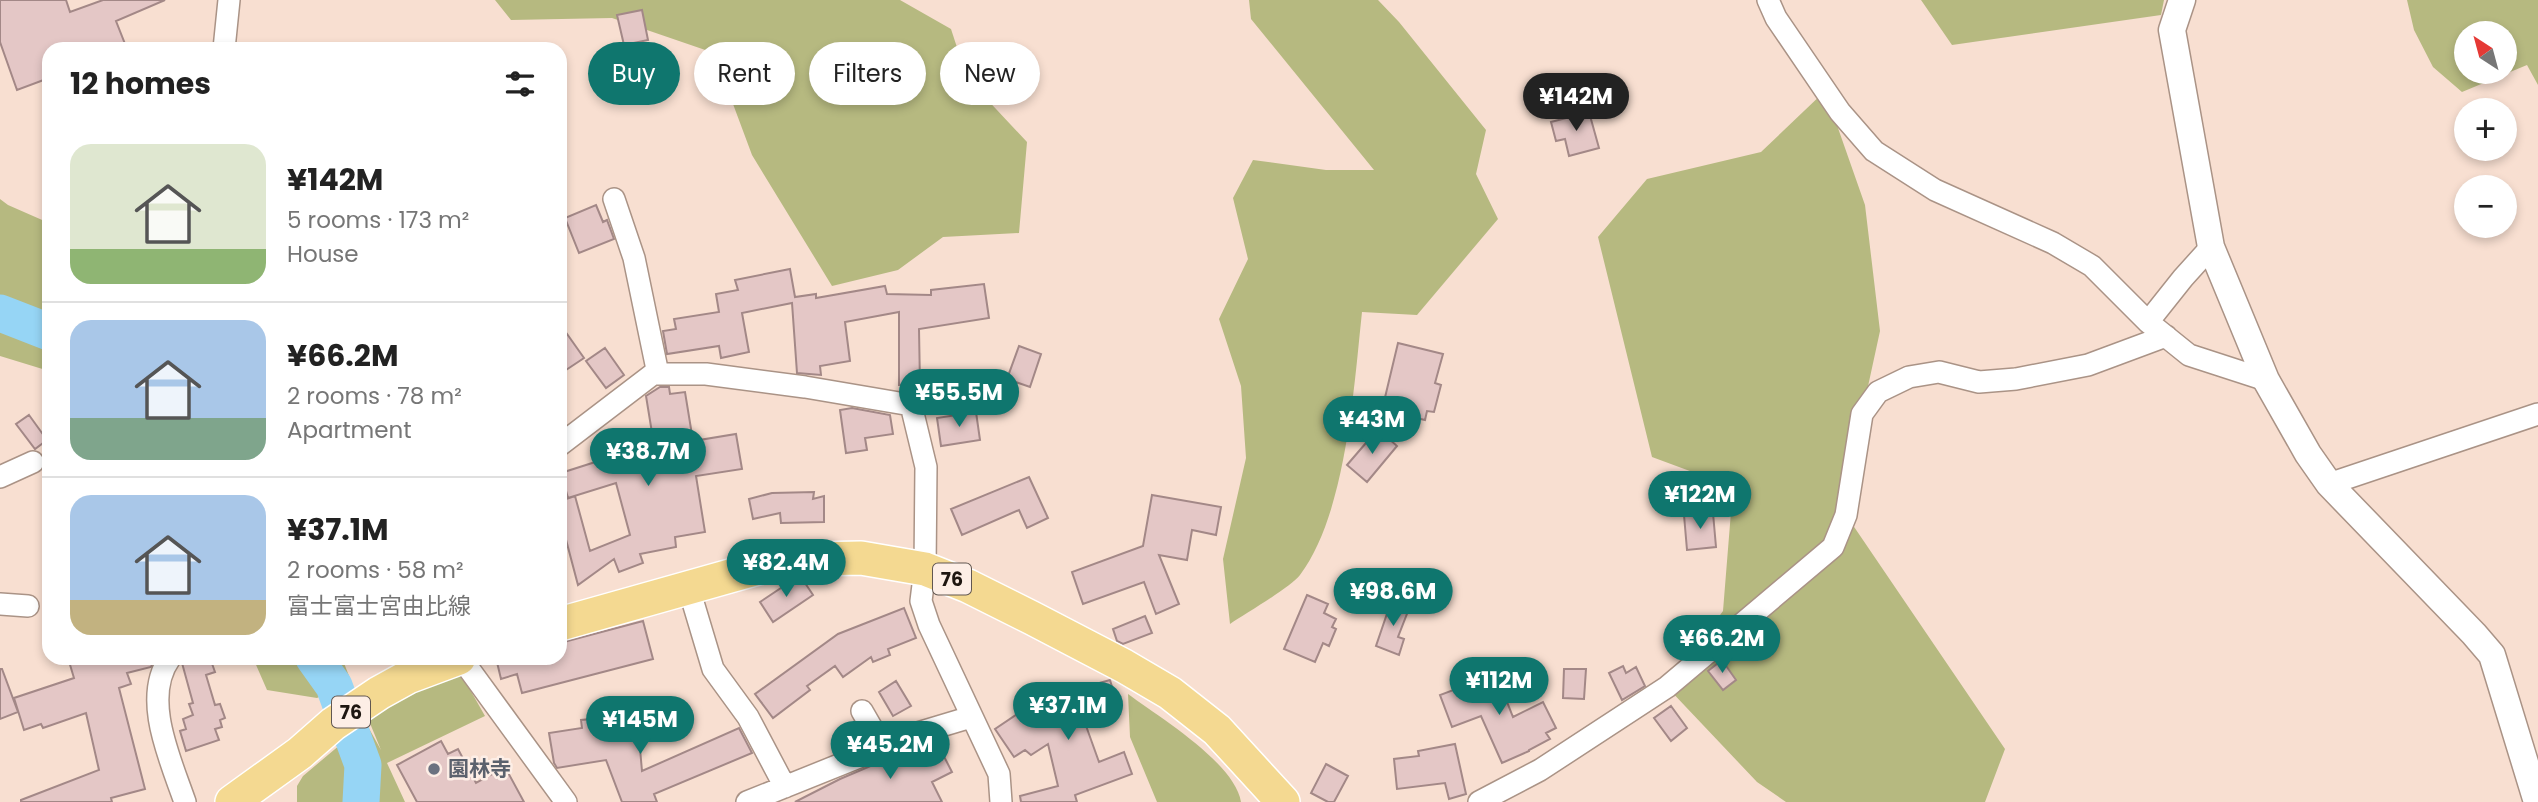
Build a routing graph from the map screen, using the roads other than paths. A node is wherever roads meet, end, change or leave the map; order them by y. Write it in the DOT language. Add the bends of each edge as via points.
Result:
graph roads {
  1 [pos="229,0"];
  2 [pos="1768,0"];
  3 [pos="2182,0"];
  4 [pos="225,42"];
  5 [pos="614,199"];
  6 [pos="2211,247"];
  7 [pos="2148,322"];
  8 [pos="2166,336"];
  9 [pos="658,374"];
  10 [pos="2266,380"];
  11 [pos="2538,414"];
  12 [pos="567,440"];
  13 [pos="33,462"];
  14 [pos="0,477"];
  15 [pos="2329,484"];
  16 [pos="925,569"];
  17 [pos="689,589"];
  18 [pos="0,604"];
  19 [pos="28,606"];
  20 [pos="567,622"];
  21 [pos="165,665"];
  22 [pos="441,665"];
  23 [pos="465,665"];
  24 [pos="862,711"];
  25 [pos="971,717"];
  26 [pos="881,744"];
  27 [pos="785,787"];
  28 [pos="186,802"];
  29 [pos="232,802"];
  30 [pos="566,802"];
  31 [pos="747,802"];
  32 [pos="1001,802"];
  33 [pos="1283,802"];
  34 [pos="1479,802"];
  35 [pos="2537,802"];
  1 -- 4 [label="street"];
  2 -- 7 [label="street" via="1839,112 1874,151 1935,190 2053,243 2092,266"];
  3 -- 6 [label="street" via="2172,30"];
  5 -- 9 [label="street" via="634,258"];
  6 -- 7 [label="street"];
  6 -- 10 [label="street"];
  7 -- 8 [label="street"];
  8 -- 10 [label="street" via="2189,355"];
  8 -- 34 [label="street" via="2088,365 2016,379 1979,382 1939,373 1909,377 1878,392 1862,414 1846,515 1833,547 1667,687 1540,770"];
  9 -- 12 [label="street"];
  9 -- 16 [label="street" via="718,376 911,405 926,467"];
  10 -- 15 [label="street"];
  11 -- 15 [label="street"];
  13 -- 14 [label="street"];
  15 -- 35 [label="street" via="2492,655"];
  16 -- 17 [label="main road, 76" via="861,558 814,559 769,565"];
  16 -- 25 [label="street" via="921,601"];
  16 -- 33 [label="main road, 76" via="1022,612 1170,693 1217,730"];
  17 -- 20 [label="main road, 76"];
  17 -- 27 [label="street" via="713,669 748,717"];
  18 -- 19 [label="street"];
  21 -- 28 [label="street" via="157,692 163,737"];
  22 -- 29 [label="main road, 76" via="379,693"];
  23 -- 30 [label="street"];
  24 -- 26 [label="street"];
  25 -- 26 [label="street"];
  25 -- 32 [label="street" via="999,774"];
  26 -- 27 [label="street" via="879,749"];
  27 -- 31 [label="street"];
}
